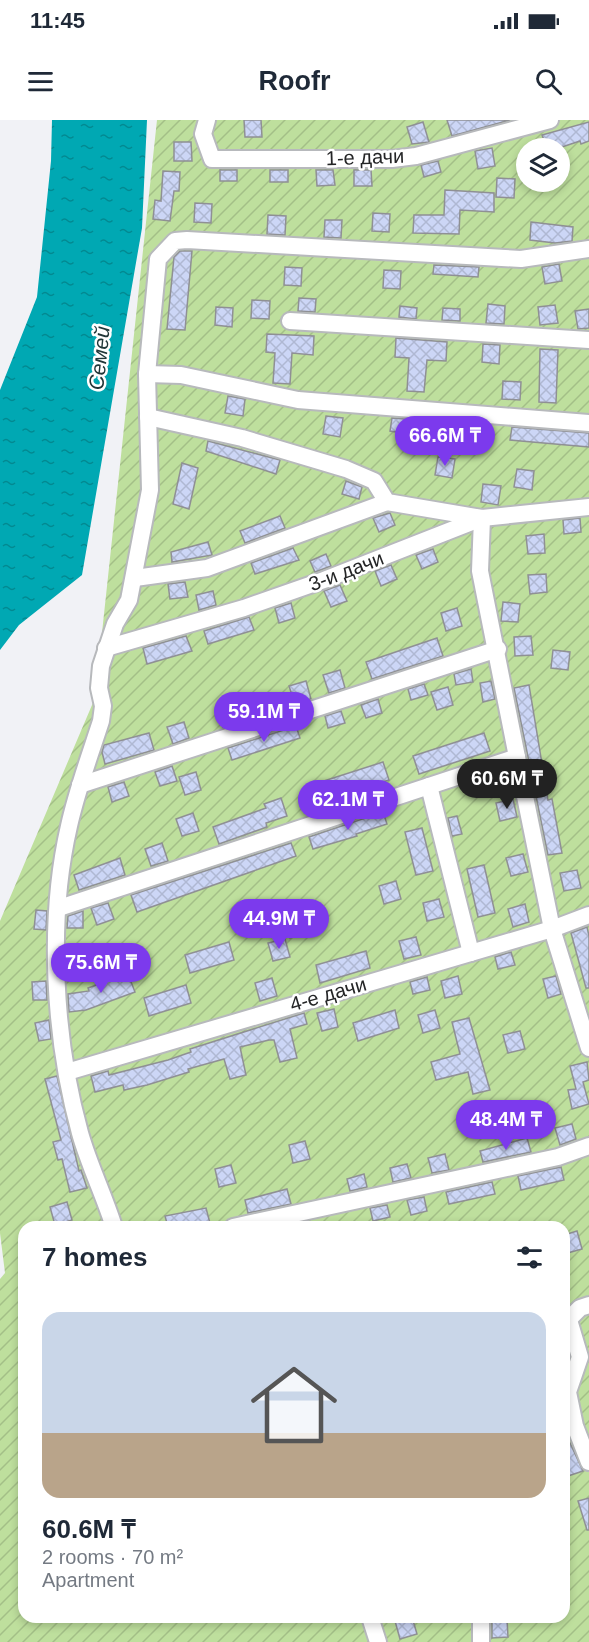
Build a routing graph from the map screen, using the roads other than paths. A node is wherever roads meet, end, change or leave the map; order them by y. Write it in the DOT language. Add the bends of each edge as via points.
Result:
graph roads {
  1 [pos="207,120"];
  2 [pos="550,120"];
  3 [pos="589,249"];
  4 [pos="290,321"];
  5 [pos="589,340"];
  6 [pos="147,374"];
  7 [pos="148,417"];
  8 [pos="589,423"];
  9 [pos="387,502"];
  10 [pos="589,507"];
  11 [pos="482,518"];
  12 [pos="135,578"];
  13 [pos="106,648"];
  14 [pos="498,649"];
  15 [pos="518,757"];
  16 [pos="80,785"];
  17 [pos="429,786"];
  18 [pos="59,908"];
  19 [pos="589,915"];
  20 [pos="552,929"];
  21 [pos="471,953"];
  22 [pos="589,1048"];
  23 [pos="67,1072"];
  24 [pos="589,1146"];
  25 [pos="112,1221"];
  26 [pos="261,1221"];
  27 [pos="589,1305"];
  28 [pos="570,1318"];
  29 [pos="570,1332"];
  30 [pos="570,1384"];
  31 [pos="570,1409"];
  32 [pos="589,1462"];
  33 [pos="372,1623"];
  34 [pos="481,1623"];
  35 [pos="378,1642"];
  36 [pos="481,1642"];
  1 -- 2 [label="street, 1-е дачи" via="203,134 212,159 392,159"];
  3 -- 6 [label="street" via="520,259 175,241 158,259"];
  4 -- 5 [label="street"];
  6 -- 7 [label="street"];
  6 -- 8 [label="street" via="181,375 298,400"];
  7 -- 9 [label="street" via="242,438 346,470 374,481"];
  7 -- 12 [label="street" via="150,490"];
  9 -- 11 [label="street"];
  9 -- 12 [label="street" via="207,568"];
  10 -- 11 [label="street, 3-и дачи"];
  11 -- 13 [label="street, 3-и дачи" via="324,580"];
  11 -- 14 [label="street" via="480,571"];
  12 -- 13 [label="street"];
  13 -- 16 [label="street" via="100,677 101,721"];
  14 -- 15 [label="street"];
  14 -- 16 [label="street"];
  15 -- 17 [label="street"];
  15 -- 20 [label="street"];
  16 -- 18 [label="street" via="60,875"];
  17 -- 18 [label="street"];
  17 -- 21 [label="street"];
  18 -- 23 [label="street" via="56,987"];
  19 -- 20 [label="street, 4-е дачи"];
  20 -- 21 [label="street, 4-е дачи"];
  20 -- 22 [label="street"];
  21 -- 23 [label="street, 4-е дачи"];
  23 -- 25 [label="street" via="80,1132"];
  24 -- 26 [label="street" via="558,1157"];
  27 -- 28 [label="street"];
  29 -- 30 [label="street" via="580,1357"];
  31 -- 32 [label="street"];
  33 -- 35 [label="street"];
  34 -- 36 [label="street"];
}
